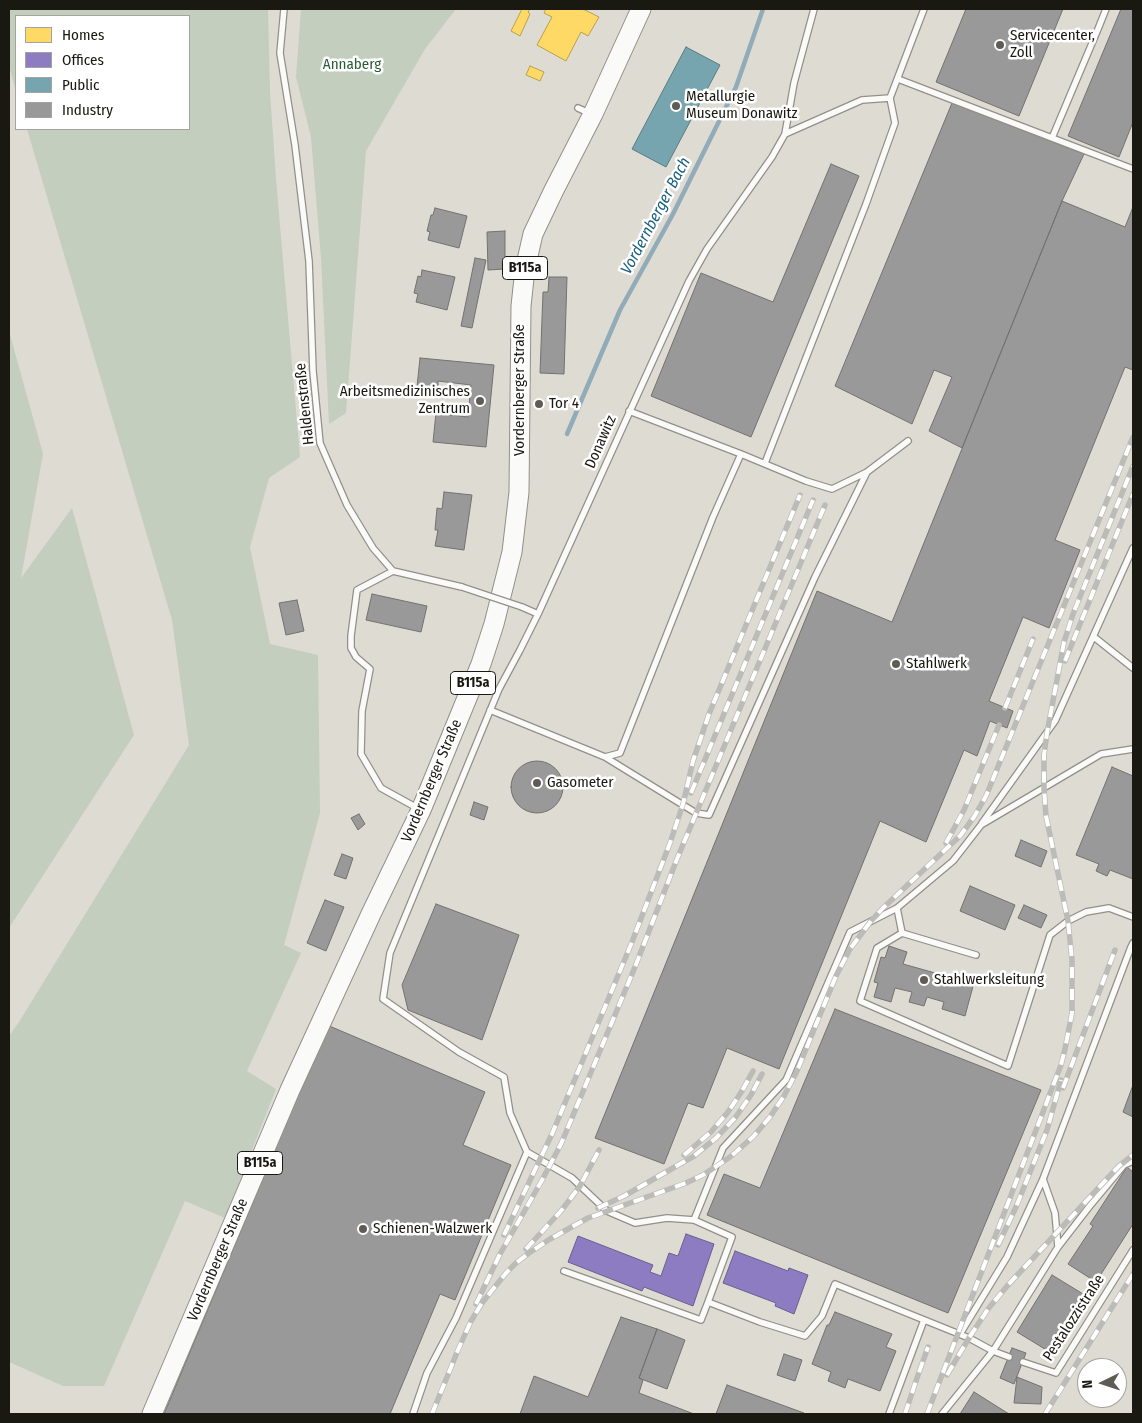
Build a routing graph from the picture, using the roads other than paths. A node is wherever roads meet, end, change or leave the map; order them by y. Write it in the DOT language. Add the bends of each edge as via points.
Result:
graph roads {
  1 [pos="284,9"];
  2 [pos="641,9"];
  3 [pos="814,9"];
  4 [pos="924,9"];
  5 [pos="1106,9"];
  6 [pos="898,78"];
  7 [pos="890,98"];
  8 [pos="785,134"];
  9 [pos="1052,138"];
  10 [pos="1133,169"];
  11 [pos="629,410"];
  12 [pos="908,441"];
  13 [pos="741,454"];
  14 [pos="764,463"];
  15 [pos="868,472"];
  16 [pos="1133,548"];
  17 [pos="393,571"];
  18 [pos="538,614"];
  19 [pos="1094,637"];
  20 [pos="1133,668"];
  21 [pos="490,710"];
  22 [pos="1133,749"];
  23 [pos="605,757"];
  24 [pos="421,810"];
  25 [pos="981,825"];
  26 [pos="896,908"];
  27 [pos="1133,917"];
  28 [pos="902,933"];
  29 [pos="1133,944"];
  30 [pos="976,955"];
  31 [pos="527,1152"];
  32 [pos="1133,1162"];
  33 [pos="1043,1179"];
  34 [pos="694,1220"];
  35 [pos="1058,1247"];
  36 [pos="1133,1250"];
  37 [pos="564,1271"];
  38 [pos="708,1302"];
  39 [pos="924,1320"];
  40 [pos="960,1334"];
  41 [pos="993,1351"];
  42 [pos="1009,1357"];
  43 [pos="1023,1362"];
  44 [pos="152,1414"];
  45 [pos="413,1414"];
  46 [pos="889,1414"];
  47 [pos="942,1414"];
  1 -- 17 [label="lane, Haldenstraße" via="280,53 309,261 313,371 320,442 346,505 373,548"];
  2 -- 24 [label="main road, Vordernberger Straße / B115a" via="586,111 533,234 520,306 519,492 512,552 481,664"];
  3 -- 8 [label="lane, Donawitz" via="794,83"];
  4 -- 6 [label="lane"];
  5 -- 9 [label="lane"];
  6 -- 7 [label="lane"];
  6 -- 9 [label="lane"];
  7 -- 8 [label="lane" via="862,100"];
  7 -- 14 [label="lane" via="895,123"];
  8 -- 11 [label="lane, Donawitz" via="707,249"];
  9 -- 10 [label="lane"];
  11 -- 13 [label="lane"];
  11 -- 18 [label="lane, Donawitz"];
  12 -- 15 [label="lane"];
  13 -- 14 [label="lane"];
  13 -- 23 [label="lane" via="620,753"];
  14 -- 15 [label="lane" via="832,488"];
  15 -- 23 [label="lane" via="815,577 709,815 696,813"];
  16 -- 19 [label="lane"];
  17 -- 18 [label="lane, bridge" via="462,586"];
  17 -- 24 [label="lane" via="357,590 351,648 370,669 362,711 362,754 381,788"];
  18 -- 21 [label="lane, Donawitz"];
  19 -- 20 [label="lane"];
  19 -- 25 [label="lane" via="1055,722"];
  21 -- 23 [label="lane"];
  21 -- 31 [label="lane, Donawitz" via="390,953 384,999 460,1052 504,1077 510,1113"];
  22 -- 25 [label="lane" via="1101,754"];
  24 -- 44 [label="main road, Vordernberger Straße / B115a" via="290,1090"];
  25 -- 26 [label="lane" via="953,861"];
  26 -- 28 [label="lane"];
  26 -- 34 [label="lane" via="850,932 786,1080 723,1148"];
  27 -- 28 [label="lane" via="1109,908 1086,912 1050,936 1008,1066 860,1002 878,948"];
  28 -- 30 [label="lane"];
  29 -- 33 [label="lane"];
  31 -- 34 [label="lane" via="572,1178 607,1211 621,1217 635,1222 667,1218"];
  31 -- 45 [label="lane" via="456,1318 427,1373"];
  32 -- 35 [label="lane" via="1124,1165"];
  33 -- 35 [label="lane" via="1055,1213"];
  33 -- 40 [label="lane" via="1007,1257"];
  34 -- 38 [label="lane" via="732,1237"];
  35 -- 41 [label="lane"];
  36 -- 43 [label="lane, Pestalozzistraße" via="1056,1373"];
  37 -- 38 [label="lane" via="701,1320"];
  38 -- 39 [label="lane" via="805,1336 822,1316 835,1284"];
  39 -- 40 [label="lane"];
  39 -- 46 [label="lane"];
  40 -- 41 [label="lane"];
  41 -- 42 [label="lane"];
  41 -- 47 [label="lane"];
}
